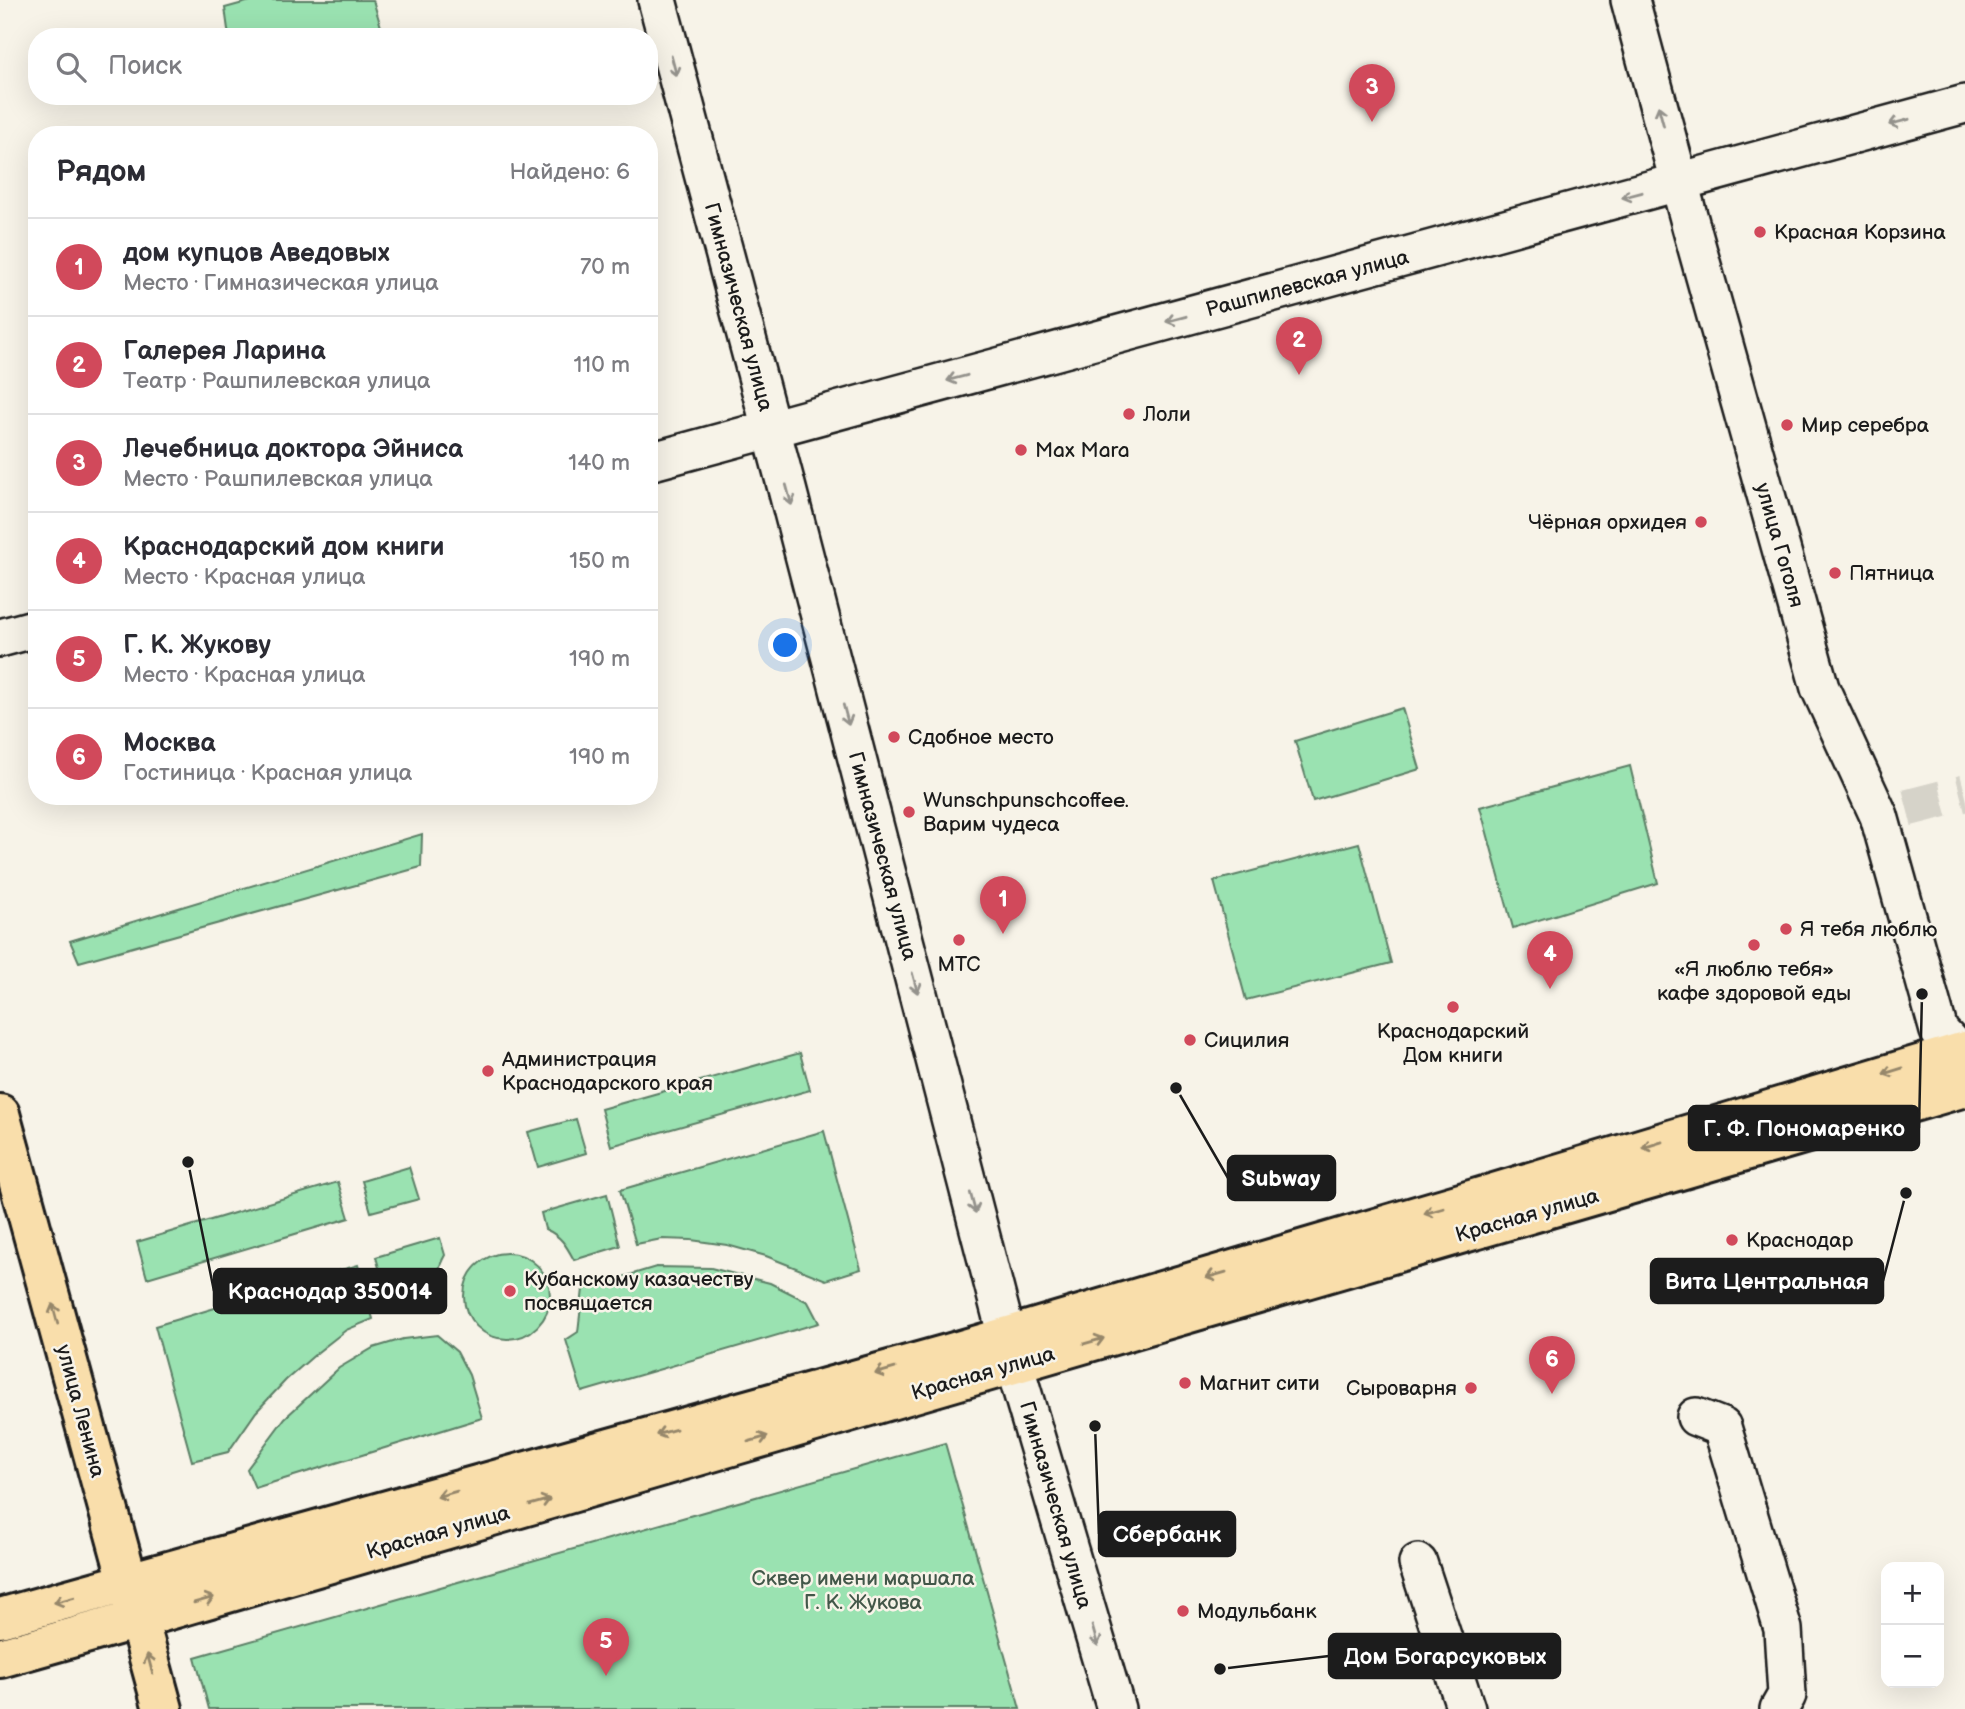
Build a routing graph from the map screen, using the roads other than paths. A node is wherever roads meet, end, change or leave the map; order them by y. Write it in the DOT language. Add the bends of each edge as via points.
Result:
graph roads {
  1 [pos="657,0"];
  2 [pos="1630,0"];
  3 [pos="1965,104"];
  4 [pos="1679,182"];
  5 [pos="771,429"];
  6 [pos="658,460"];
  7 [pos="28,630"];
  8 [pos="0,638"];
  9 [pos="1963,1066"];
  10 [pos="2,1132"];
  11 [pos="1011,1350"];
  12 [pos="1696,1418"];
  13 [pos="1418,1563"];
  14 [pos="128,1583"];
  15 [pos="0,1618"];
  16 [pos="138,1619"];
  17 [pos="0,1658"];
  18 [pos="163,1709"];
  19 [pos="1116,1709"];
  20 [pos="1466,1709"];
  21 [pos="1779,1709"];
  1 -- 5 [label="street, Гимназическая улица, one-way"];
  4 -- 2 [label="street, улица Гоголя, one-way"];
  3 -- 4 [label="street, Рашпилевская улица, one-way"];
  4 -- 5 [label="street, Рашпилевская улица, one-way"];
  4 -- 9 [label="street, улица Гоголя" via="1820,688 1839,729 1893,812 1939,1031"];
  5 -- 6 [label="street, Рашпилевская улица"];
  5 -- 11 [label="street, Гимназическая улица, one-way"];
  7 -- 8 [label="street"];
  9 -- 11 [label="main road, Красная улица" via="1471,1200"];
  14 -- 10 [label="main road, улица Ленина, one-way"];
  11 -- 14 [label="main road, Красная улица, one-way"];
  16 -- 11 [label="main road, Красная улица, one-way"];
  11 -- 19 [label="street, Гимназическая улица, one-way"];
  12 -- 21 [label="street" via="1722,1427 1783,1629 1787,1695"];
  13 -- 20 [label="street"];
  14 -- 15 [label="main road, Красная улица, one-way"];
  14 -- 16 [label="main road, улица Ленина"];
  16 -- 17 [label="main road, Красная улица"];
  18 -- 16 [label="main road, улица Ленина, one-way"];
}
